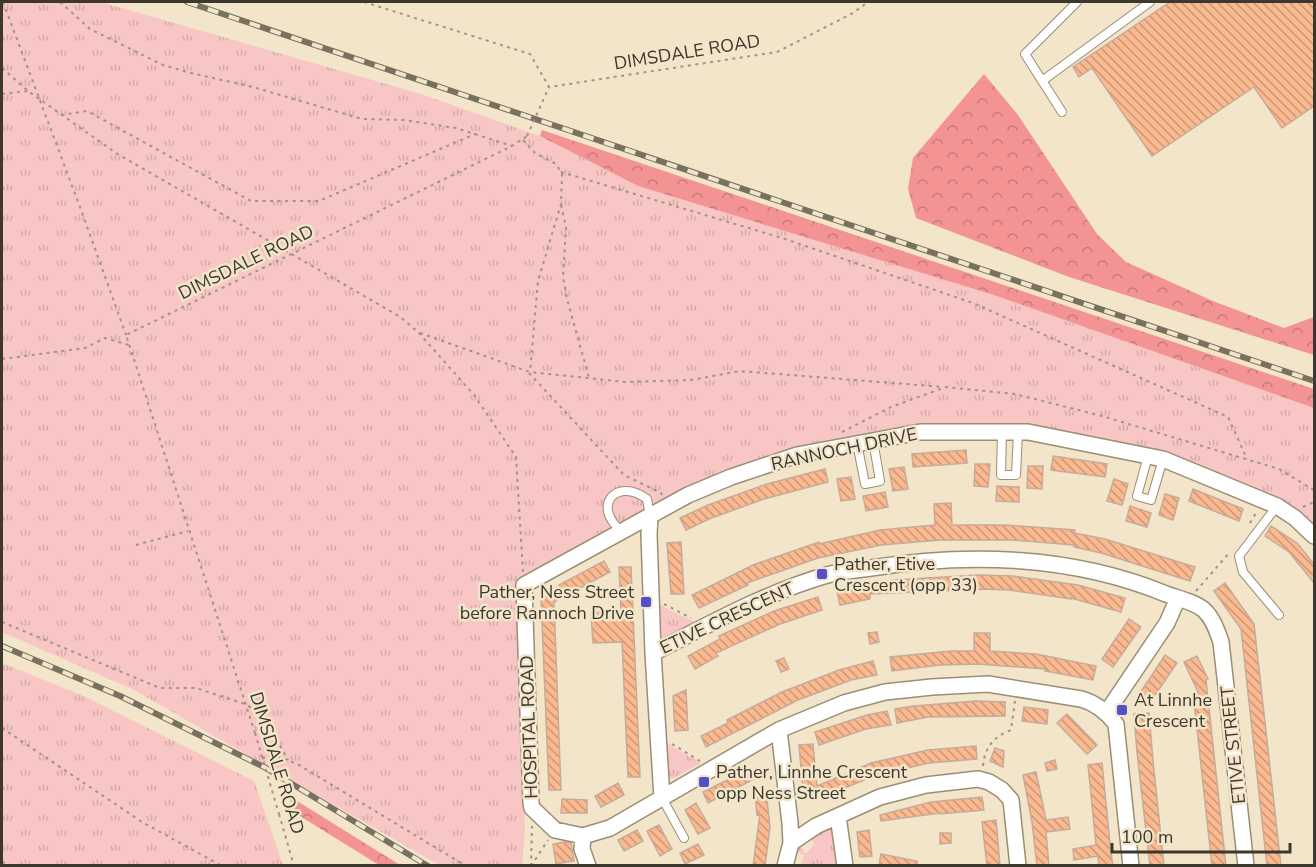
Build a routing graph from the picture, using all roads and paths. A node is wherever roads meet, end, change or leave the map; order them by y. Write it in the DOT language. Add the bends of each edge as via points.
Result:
graph roads {
  1 [pos="3,2"];
  2 [pos="60,2"];
  3 [pos="364,2"];
  4 [pos="868,2"];
  5 [pos="1077,2"];
  6 [pos="1150,2"];
  7 [pos="2,68"];
  8 [pos="1042,81"];
  9 [pos="549,87"];
  10 [pos="28,91"];
  11 [pos="2,94"];
  12 [pos="39,100"];
  13 [pos="1062,112"];
  14 [pos="60,115"];
  15 [pos="475,134"];
  16 [pos="523,140"];
  17 [pos="512,146"];
  18 [pos="561,172"];
  19 [pos="561,204"];
  20 [pos="294,254"];
  21 [pos="418,332"];
  22 [pos="126,335"];
  23 [pos="129,345"];
  24 [pos="2,359"];
  25 [pos="528,372"];
  26 [pos="589,378"];
  27 [pos="946,387"];
  28 [pos="1010,432"];
  29 [pos="873,440"];
  30 [pos="857,443"];
  31 [pos="1155,457"];
  32 [pos="1247,459"];
  33 [pos="1270,503"];
  34 [pos="667,506"];
  35 [pos="650,516"];
  36 [pos="1249,526"];
  37 [pos="189,531"];
  38 [pos="621,531"];
  39 [pos="1314,536"];
  40 [pos="136,544"];
  41 [pos="1232,550"];
  42 [pos="524,585"];
  43 [pos="651,598"];
  44 [pos="1182,600"];
  45 [pos="1279,615"];
  46 [pos="2,622"];
  47 [pos="1215,625"];
  48 [pos="706,626"];
  49 [pos="653,653"];
  50 [pos="1017,687"];
  51 [pos="245,704"];
  52 [pos="1107,712"];
  53 [pos="2,728"];
  54 [pos="779,730"];
  55 [pos="658,736"];
  56 [pos="262,758"];
  57 [pos="288,760"];
  58 [pos="713,769"];
  59 [pos="982,780"];
  60 [pos="662,798"];
  61 [pos="532,808"];
  62 [pos="837,816"];
  63 [pos="555,830"];
  64 [pos="583,836"];
  65 [pos="684,838"];
  66 [pos="790,843"];
  67 [pos="2,862"];
  68 [pos="14,866"];
  69 [pos="222,866"];
  70 [pos="294,866"];
  71 [pos="466,866"];
  72 [pos="531,866"];
  73 [pos="588,866"];
  74 [pos="784,866"];
  75 [pos="845,866"];
  76 [pos="1018,866"];
  77 [pos="1131,866"];
  78 [pos="1246,866"];
  1 -- 12 [label="path"];
  2 -- 15 [label="path" via="90,29 163,65 191,74 253,87 362,119 404,120"];
  3 -- 9 [label="path" via="530,54"];
  4 -- 9 [label="path, DIMSDALE ROAD" via="777,52"];
  5 -- 8 [label="lane" via="1025,54"];
  6 -- 8 [label="lane"];
  7 -- 10 [label="path"];
  8 -- 13 [label="lane"];
  9 -- 16 [label="path, DIMSDALE ROAD, bridge"];
  10 -- 11 [label="path"];
  10 -- 12 [label="path"];
  12 -- 14 [label="path"];
  12 -- 22 [label="path"];
  14 -- 15 [label="path" via="87,111 251,201 319,201"];
  14 -- 20 [label="path" via="116,153"];
  15 -- 17 [label="path"];
  16 -- 17 [label="path, DIMSDALE ROAD"];
  16 -- 18 [label="path"];
  17 -- 20 [label="path, DIMSDALE ROAD"];
  18 -- 19 [label="path"];
  18 -- 32 [label="path" via="782,238 973,303 1228,417"];
  19 -- 25 [label="path" via="538,281"];
  19 -- 26 [label="path" via="566,227 563,277"];
  20 -- 21 [label="path" via="399,316"];
  20 -- 22 [label="path, DIMSDALE ROAD"];
  21 -- 25 [label="path"];
  21 -- 42 [label="path" via="474,395 516,457"];
  22 -- 23 [label="path, DIMSDALE ROAD"];
  23 -- 24 [label="path" via="105,338 85,348"];
  23 -- 37 [label="path, DIMSDALE ROAD"];
  25 -- 26 [label="path"];
  25 -- 34 [label="path" via="624,475 661,493"];
  26 -- 27 [label="path" via="625,382 691,380 740,371"];
  28 -- 28 [label="lane" via="1016,476 1001,475"];
  28 -- 29 [label="street, RANNOCH DRIVE" via="920,432"];
  28 -- 31 [label="street, RANNOCH DRIVE" via="1028,432"];
  29 -- 30 [label="street, RANNOCH DRIVE"];
  29 -- 30 [label="lane" via="880,481 865,484"];
  30 -- 34 [label="street, RANNOCH DRIVE" via="774,462"];
  31 -- 31 [label="lane" via="1151,500 1137,496"];
  31 -- 33 [label="street, RANNOCH DRIVE"];
  33 -- 36 [label="path"];
  33 -- 39 [label="street, RANNOCH DRIVE"];
  33 -- 45 [label="lane" via="1239,556 1243,572"];
  34 -- 35 [label="street, RANNOCH DRIVE"];
  35 -- 38 [label="street, RANNOCH DRIVE"];
  35 -- 38 [label="lane" via="647,499 637,492 626,490 616,494 610,498 608,516"];
  35 -- 43 [label="street"];
  37 -- 40 [label="path"];
  37 -- 51 [label="path, DIMSDALE ROAD"];
  38 -- 42 [label="street, RANNOCH DRIVE"];
  41 -- 44 [label="path"];
  42 -- 61 [label="street, HOSPITAL ROAD"];
  43 -- 48 [label="path"];
  43 -- 49 [label="street"];
  44 -- 47 [label="street, ETIVE CRESCENT" via="1203,609"];
  44 -- 48 [label="street, ETIVE CRESCENT" via="1146,585 1070,567 944,559 829,574 783,589"];
  44 -- 52 [label="street"];
  46 -- 51 [label="path" via="160,688 196,688"];
  47 -- 78 [label="street, ETIVE STREET" via="1221,642"];
  48 -- 49 [label="street, ETIVE CRESCENT"];
  49 -- 55 [label="street"];
  50 -- 52 [label="street" via="1090,701"];
  50 -- 54 [label="street" via="988,684 885,693 844,704"];
  50 -- 59 [label="path" via="1011,730 994,739 984,759"];
  51 -- 56 [label="path, DIMSDALE ROAD, bridge"];
  51 -- 57 [label="path" via="263,715"];
  52 -- 77 [label="street" via="1116,724"];
  53 -- 69 [label="path" via="142,822"];
  54 -- 58 [label="street"];
  54 -- 66 [label="street"];
  55 -- 58 [label="path"];
  55 -- 60 [label="street"];
  56 -- 57 [label="path"];
  56 -- 70 [label="path, DIMSDALE ROAD, bridge"];
  57 -- 71 [label="path"];
  58 -- 60 [label="street"];
  59 -- 62 [label="street" via="926,785 880,797"];
  59 -- 76 [label="street" via="1002,790 1011,800"];
  60 -- 64 [label="street" via="610,828"];
  60 -- 65 [label="lane"];
  61 -- 63 [label="street, HOSPITAL ROAD"];
  61 -- 72 [label="path"];
  62 -- 66 [label="street"];
  62 -- 75 [label="street"];
  63 -- 64 [label="street"];
  63 -- 72 [label="path"];
  64 -- 73 [label="street" via="582,849"];
  66 -- 74 [label="street"];
  67 -- 68 [label="path"];
}
